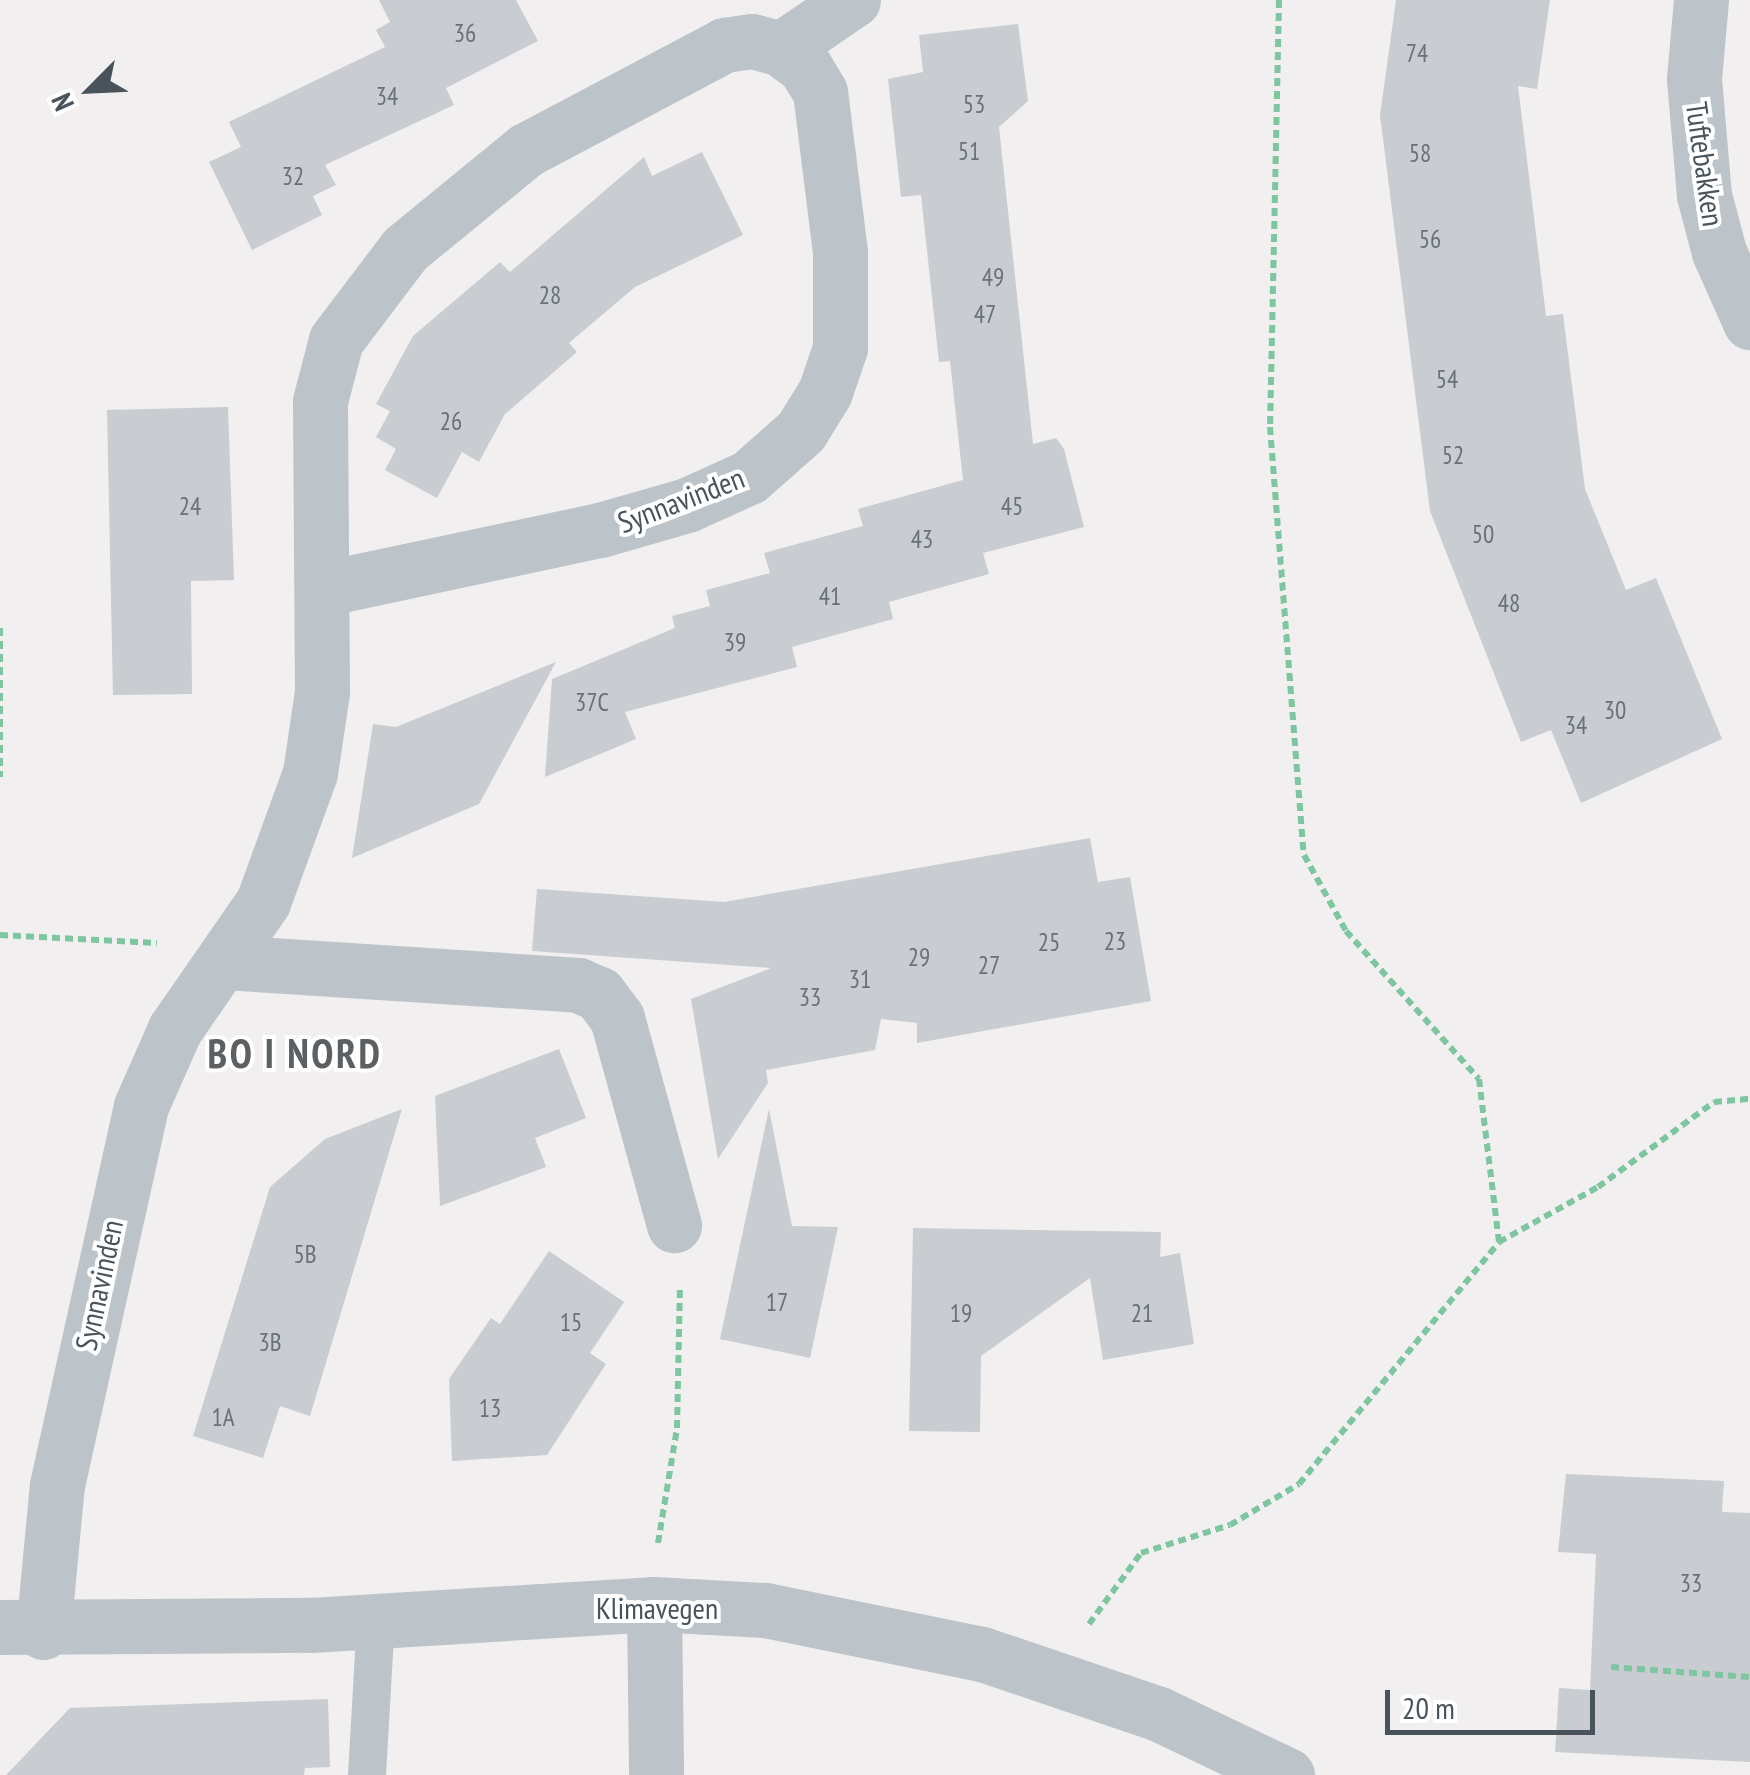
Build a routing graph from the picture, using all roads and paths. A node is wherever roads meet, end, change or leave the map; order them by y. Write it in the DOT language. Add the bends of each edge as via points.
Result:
graph roads {
  1 [pos="854,0"];
  2 [pos="1279,0"];
  3 [pos="1701,0"];
  4 [pos="781,48"];
  5 [pos="1750,322"];
  6 [pos="322,589"];
  7 [pos="0,628"];
  8 [pos="0,777"];
  9 [pos="0,935"];
  10 [pos="225,962"];
  11 [pos="1750,1099"];
  12 [pos="674,1226"];
  13 [pos="1499,1242"];
  14 [pos="654,1604"];
  15 [pos="376,1622"];
  16 [pos="22,1630"];
  17 [pos="1080,1637"];
  18 [pos="1611,1667"];
  19 [pos="1750,1676"];
  20 [pos="366,1775"];
  21 [pos="656,1775"];
  22 [pos="1286,1775"];
  1 -- 4 [label="street"];
  2 -- 13 [label="path" via="1270,427 1304,855 1346,931 1479,1079"];
  3 -- 5 [label="street, Tuftebakken" via="1694,79 1704,196"];
  4 -- 6 [label="street, Synnavinden" via="752,41 724,45 526,150 443,212 357,304 332,350 320,401"];
  4 -- 6 [label="street, Synnavinden" via="820,92 840,252 840,348 826,392 800,431 749,478 686,505 600,530"];
  6 -- 10 [label="street, Synnavinden" via="320,706 304,800 269,890"];
  7 -- 8 [label="path"];
  9 -- 10 [label="path" via="134,939"];
  10 -- 12 [label="street" via="592,990 618,1018"];
  10 -- 16 [label="street, Synnavinden" via="176,1030 141,1106"];
  11 -- 13 [label="path" via="1714,1102 1598,1187"];
  12 -- 14 [label="path" via="681,1300 677,1428 658,1532"];
  13 -- 17 [label="path" via="1299,1484 1230,1525 1141,1552"];
  14 -- 15 [label="street, Klimavegen"];
  14 -- 21 [label="street"];
  14 -- 22 [label="street, Klimavegen" via="765,1610 982,1654 1159,1714"];
  15 -- 16 [label="street, Klimavegen"];
  15 -- 20 [label="lane"];
  18 -- 19 [label="path"];
}
